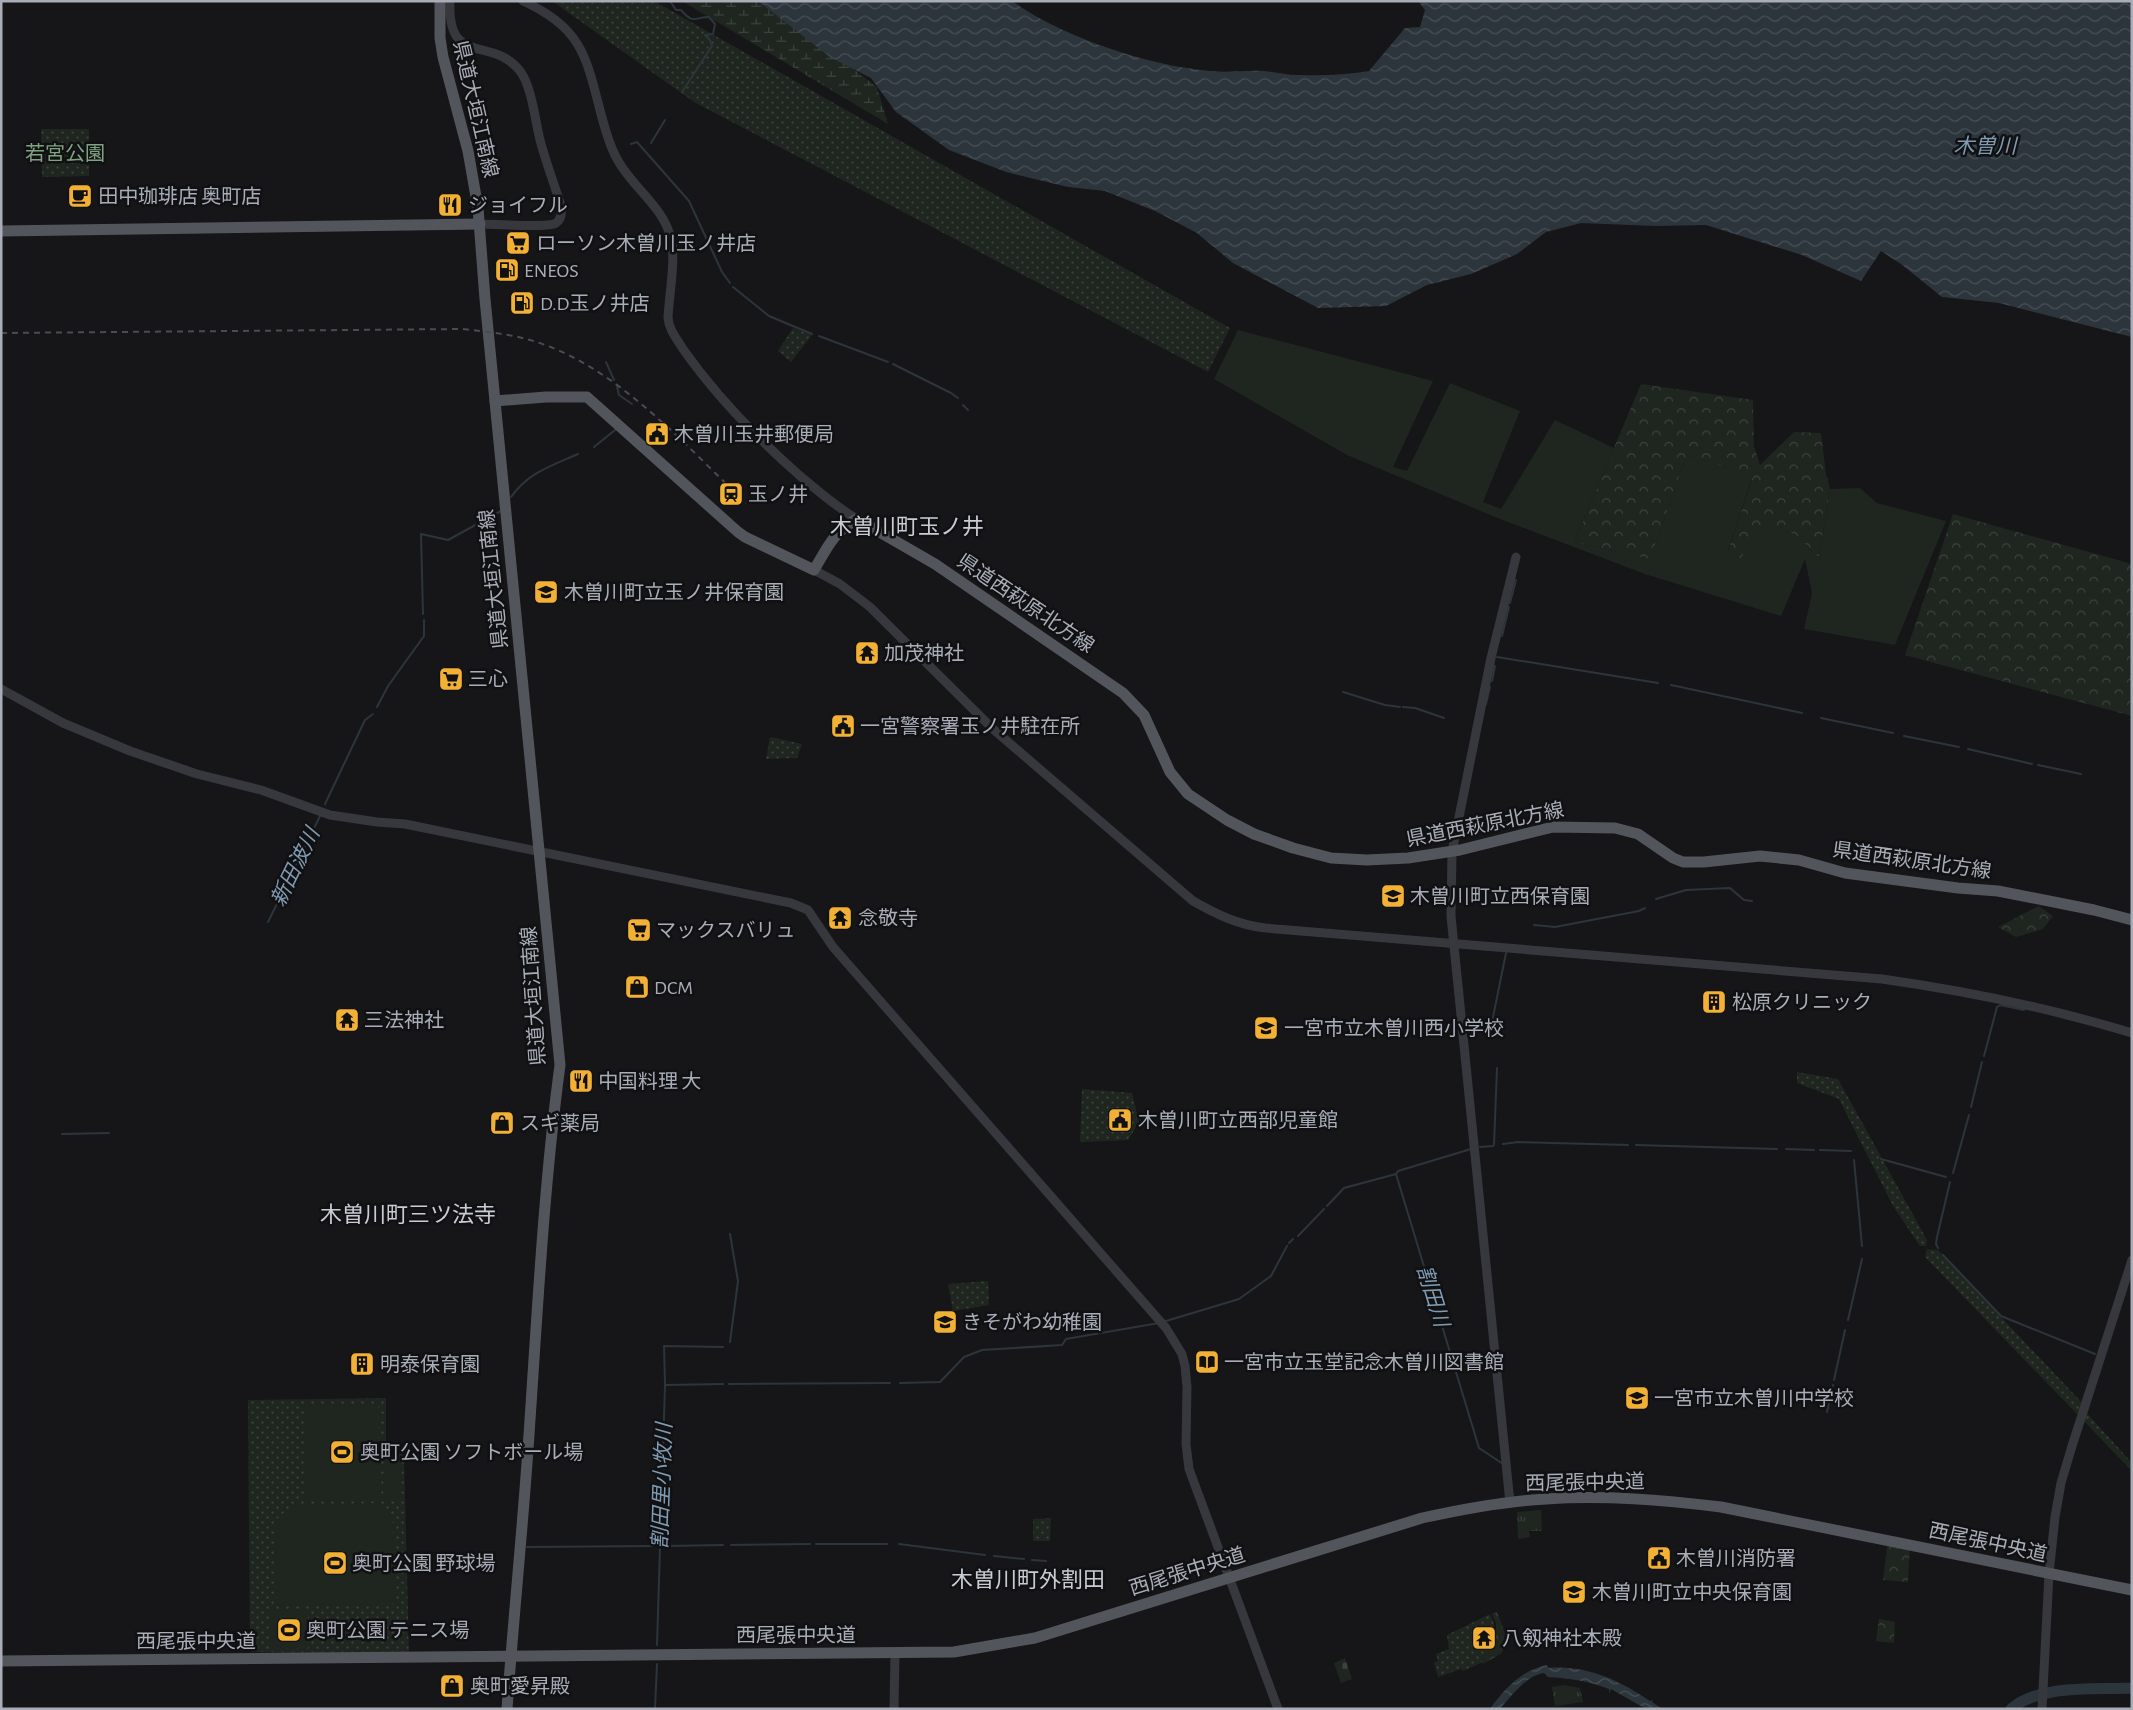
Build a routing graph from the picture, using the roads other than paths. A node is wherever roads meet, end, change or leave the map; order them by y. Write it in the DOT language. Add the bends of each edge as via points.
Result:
graph roads {
  1 [pos="440,1"];
  2 [pos="450,1"];
  3 [pos="523,1"];
  4 [pos="480,224"];
  5 [pos="1,231"];
  6 [pos="495,402"];
  7 [pos="857,519"];
  8 [pos="1516,557"];
  9 [pos="814,570"];
  10 [pos="1,688"];
  11 [pos="540,852"];
  12 [pos="1452,852"];
  13 [pos="2132,920"];
  14 [pos="1452,942"];
  15 [pos="2132,1033"];
  16 [pos="2132,1260"];
  17 [pos="1510,1503"];
  18 [pos="2050,1574"];
  19 [pos="1229,1578"];
  20 [pos="2132,1590"];
  21 [pos="894,1652"];
  22 [pos="510,1657"];
  23 [pos="1,1661"];
  24 [pos="506,1709"];
  25 [pos="894,1709"];
  26 [pos="1278,1709"];
  27 [pos="2042,1709"];
  1 -- 4 [label="main road, 県道大垣江南線" via="440,38 468,151"];
  2 -- 4 [label="street" via="454,35 466,44 503,57 526,81 545,158 562,209 558,222 547,226"];
  3 -- 7 [label="street" via="553,17 578,43 589,66 615,156 667,226 674,256 668,318 674,335 702,374 756,436"];
  4 -- 5 [label="main road"];
  4 -- 6 [label="main road"];
  6 -- 9 [label="main road" via="587,397 745,537"];
  6 -- 11 [label="main road, 県道大垣江南線"];
  7 -- 9 [label="main road" via="838,530"];
  7 -- 12 [label="main road, 県道西萩原北方線" via="935,564 1123,693 1149,722 1170,772 1181,787 1243,829 1331,858 1388,860"];
  8 -- 12 [label="street" via="1491,658"];
  9 -- 14 [label="street" via="840,584 870,607 1022,754 1193,901 1213,913 1265,928"];
  10 -- 11 [label="street" via="63,723 130,751 207,777 277,794 330,815 394,822"];
  11 -- 19 [label="street" via="791,903 808,910 833,946 1166,1328 1182,1354 1185,1366 1189,1469"];
  11 -- 22 [label="main road, 県道大垣江南線" via="560,1065 553,1113"];
  12 -- 13 [label="main road, 県道西萩原北方線" via="1553,827 1615,828 1638,834 1683,862 1760,856 1798,860 1845,873 1998,891"];
  12 -- 14 [label="street"];
  14 -- 15 [label="street" via="1892,980 2033,1006"];
  14 -- 17 [label="street"];
  16 -- 18 [label="street" via="2061,1484"];
  17 -- 18 [label="main road, 西尾張中央道" via="1578,1498 1672,1501 1720,1507"];
  17 -- 19 [label="main road, 西尾張中央道" via="1422,1518"];
  18 -- 20 [label="main road, 西尾張中央道"];
  18 -- 27 [label="street"];
  19 -- 21 [label="main road, 西尾張中央道" via="1014,1643 954,1652"];
  19 -- 26 [label="street"];
  21 -- 22 [label="main road, 西尾張中央道"];
  21 -- 25 [label="street"];
  22 -- 23 [label="main road, 西尾張中央道"];
  22 -- 24 [label="main road, 県道大垣江南線"];
}
